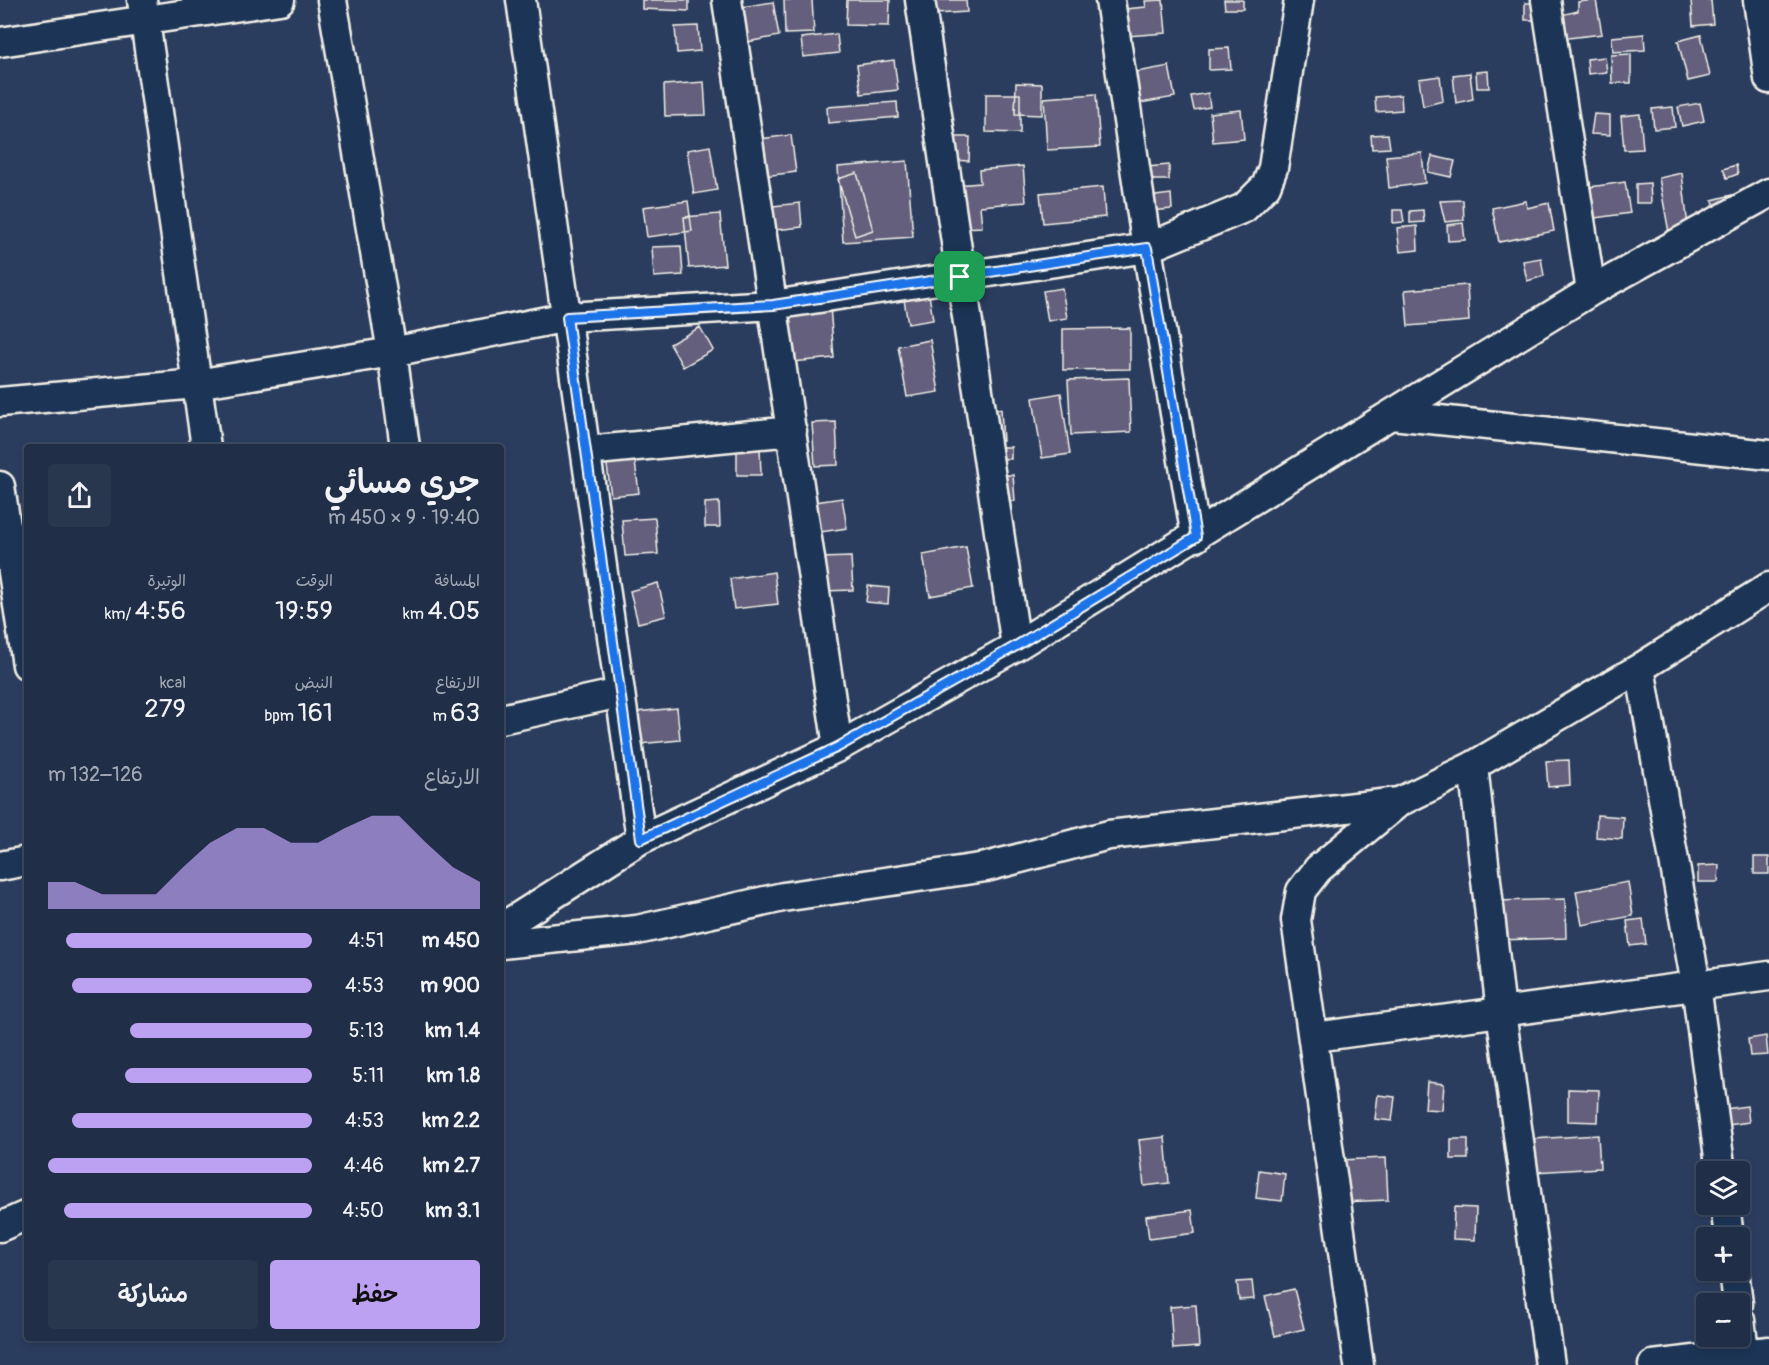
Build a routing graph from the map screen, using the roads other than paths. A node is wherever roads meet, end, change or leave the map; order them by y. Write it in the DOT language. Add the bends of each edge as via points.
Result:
graph roads {
  1 [pos="280,0"];
  2 [pos="332,0"];
  3 [pos="521,0"];
  4 [pos="727,0"];
  5 [pos="920,0"];
  6 [pos="1110,0"];
  7 [pos="1299,0"];
  8 [pos="1546,0"];
  9 [pos="1758,0"];
  10 [pos="144,11"];
  11 [pos="0,42"];
  12 [pos="1769,79"];
  13 [pos="1769,193"];
  14 [pos="1147,248"];
  15 [pos="960,277"];
  16 [pos="1591,291"];
  17 [pos="773,305"];
  18 [pos="567,317"];
  19 [pos="392,352"];
  20 [pos="196,384"];
  21 [pos="0,402"];
  22 [pos="1392,415"];
  23 [pos="792,431"];
  24 [pos="206,444"];
  25 [pos="405,444"];
  26 [pos="586,451"];
  27 [pos="1769,455"];
  28 [pos="0,486"];
  29 [pos="1196,537"];
  30 [pos="1769,587"];
  31 [pos="24,645"];
  32 [pos="1016,646"];
  33 [pos="1640,668"];
  34 [pos="620,693"];
  35 [pos="504,717"];
  36 [pos="838,747"];
  37 [pos="1473,766"];
  38 [pos="1399,802"];
  39 [pos="641,839"];
  40 [pos="24,862"];
  41 [pos="0,866"];
  42 [pos="504,926"];
  43 [pos="504,944"];
  44 [pos="1769,976"];
  45 [pos="1696,985"];
  46 [pos="1501,1012"];
  47 [pos="1314,1037"];
  48 [pos="1719,1161"];
  49 [pos="24,1216"];
  50 [pos="0,1227"];
  51 [pos="1753,1357"];
  52 [pos="1359,1365"];
  53 [pos="1550,1365"];
  54 [pos="1653,1365"];
  1 -- 10 [label="street"];
  2 -- 19 [label="street"];
  3 -- 18 [label="street"];
  4 -- 17 [label="street"];
  5 -- 15 [label="street"];
  6 -- 14 [label="street"];
  7 -- 14 [label="street" via="1273,168 1266,186 1244,208"];
  8 -- 16 [label="street"];
  9 -- 12 [label="street"];
  10 -- 11 [label="street"];
  10 -- 20 [label="street"];
  13 -- 16 [label="street"];
  14 -- 15 [label="street"];
  14 -- 29 [label="street"];
  15 -- 17 [label="street"];
  15 -- 32 [label="street"];
  16 -- 22 [label="street"];
  17 -- 18 [label="street"];
  17 -- 23 [label="street"];
  18 -- 19 [label="street"];
  18 -- 26 [label="street"];
  19 -- 20 [label="street"];
  19 -- 25 [label="street"];
  20 -- 21 [label="street"];
  20 -- 24 [label="street"];
  22 -- 27 [label="street"];
  22 -- 29 [label="street"];
  23 -- 26 [label="street"];
  23 -- 36 [label="street"];
  26 -- 34 [label="street"];
  28 -- 31 [label="street"];
  29 -- 32 [label="street"];
  30 -- 33 [label="street"];
  32 -- 36 [label="street"];
  33 -- 37 [label="street"];
  33 -- 45 [label="street"];
  34 -- 35 [label="street"];
  34 -- 39 [label="street"];
  36 -- 39 [label="street"];
  37 -- 38 [label="street"];
  37 -- 46 [label="street"];
  38 -- 43 [label="street" via="1109,835 986,867 783,897 637,930"];
  38 -- 47 [label="street" via="1318,869 1301,891 1296,920"];
  39 -- 42 [label="street"];
  40 -- 41 [label="street"];
  44 -- 45 [label="street"];
  45 -- 46 [label="street"];
  45 -- 48 [label="street"];
  46 -- 47 [label="street"];
  46 -- 53 [label="street"];
  47 -- 52 [label="street"];
  49 -- 50 [label="street"];
  51 -- 54 [label="street"];
}
